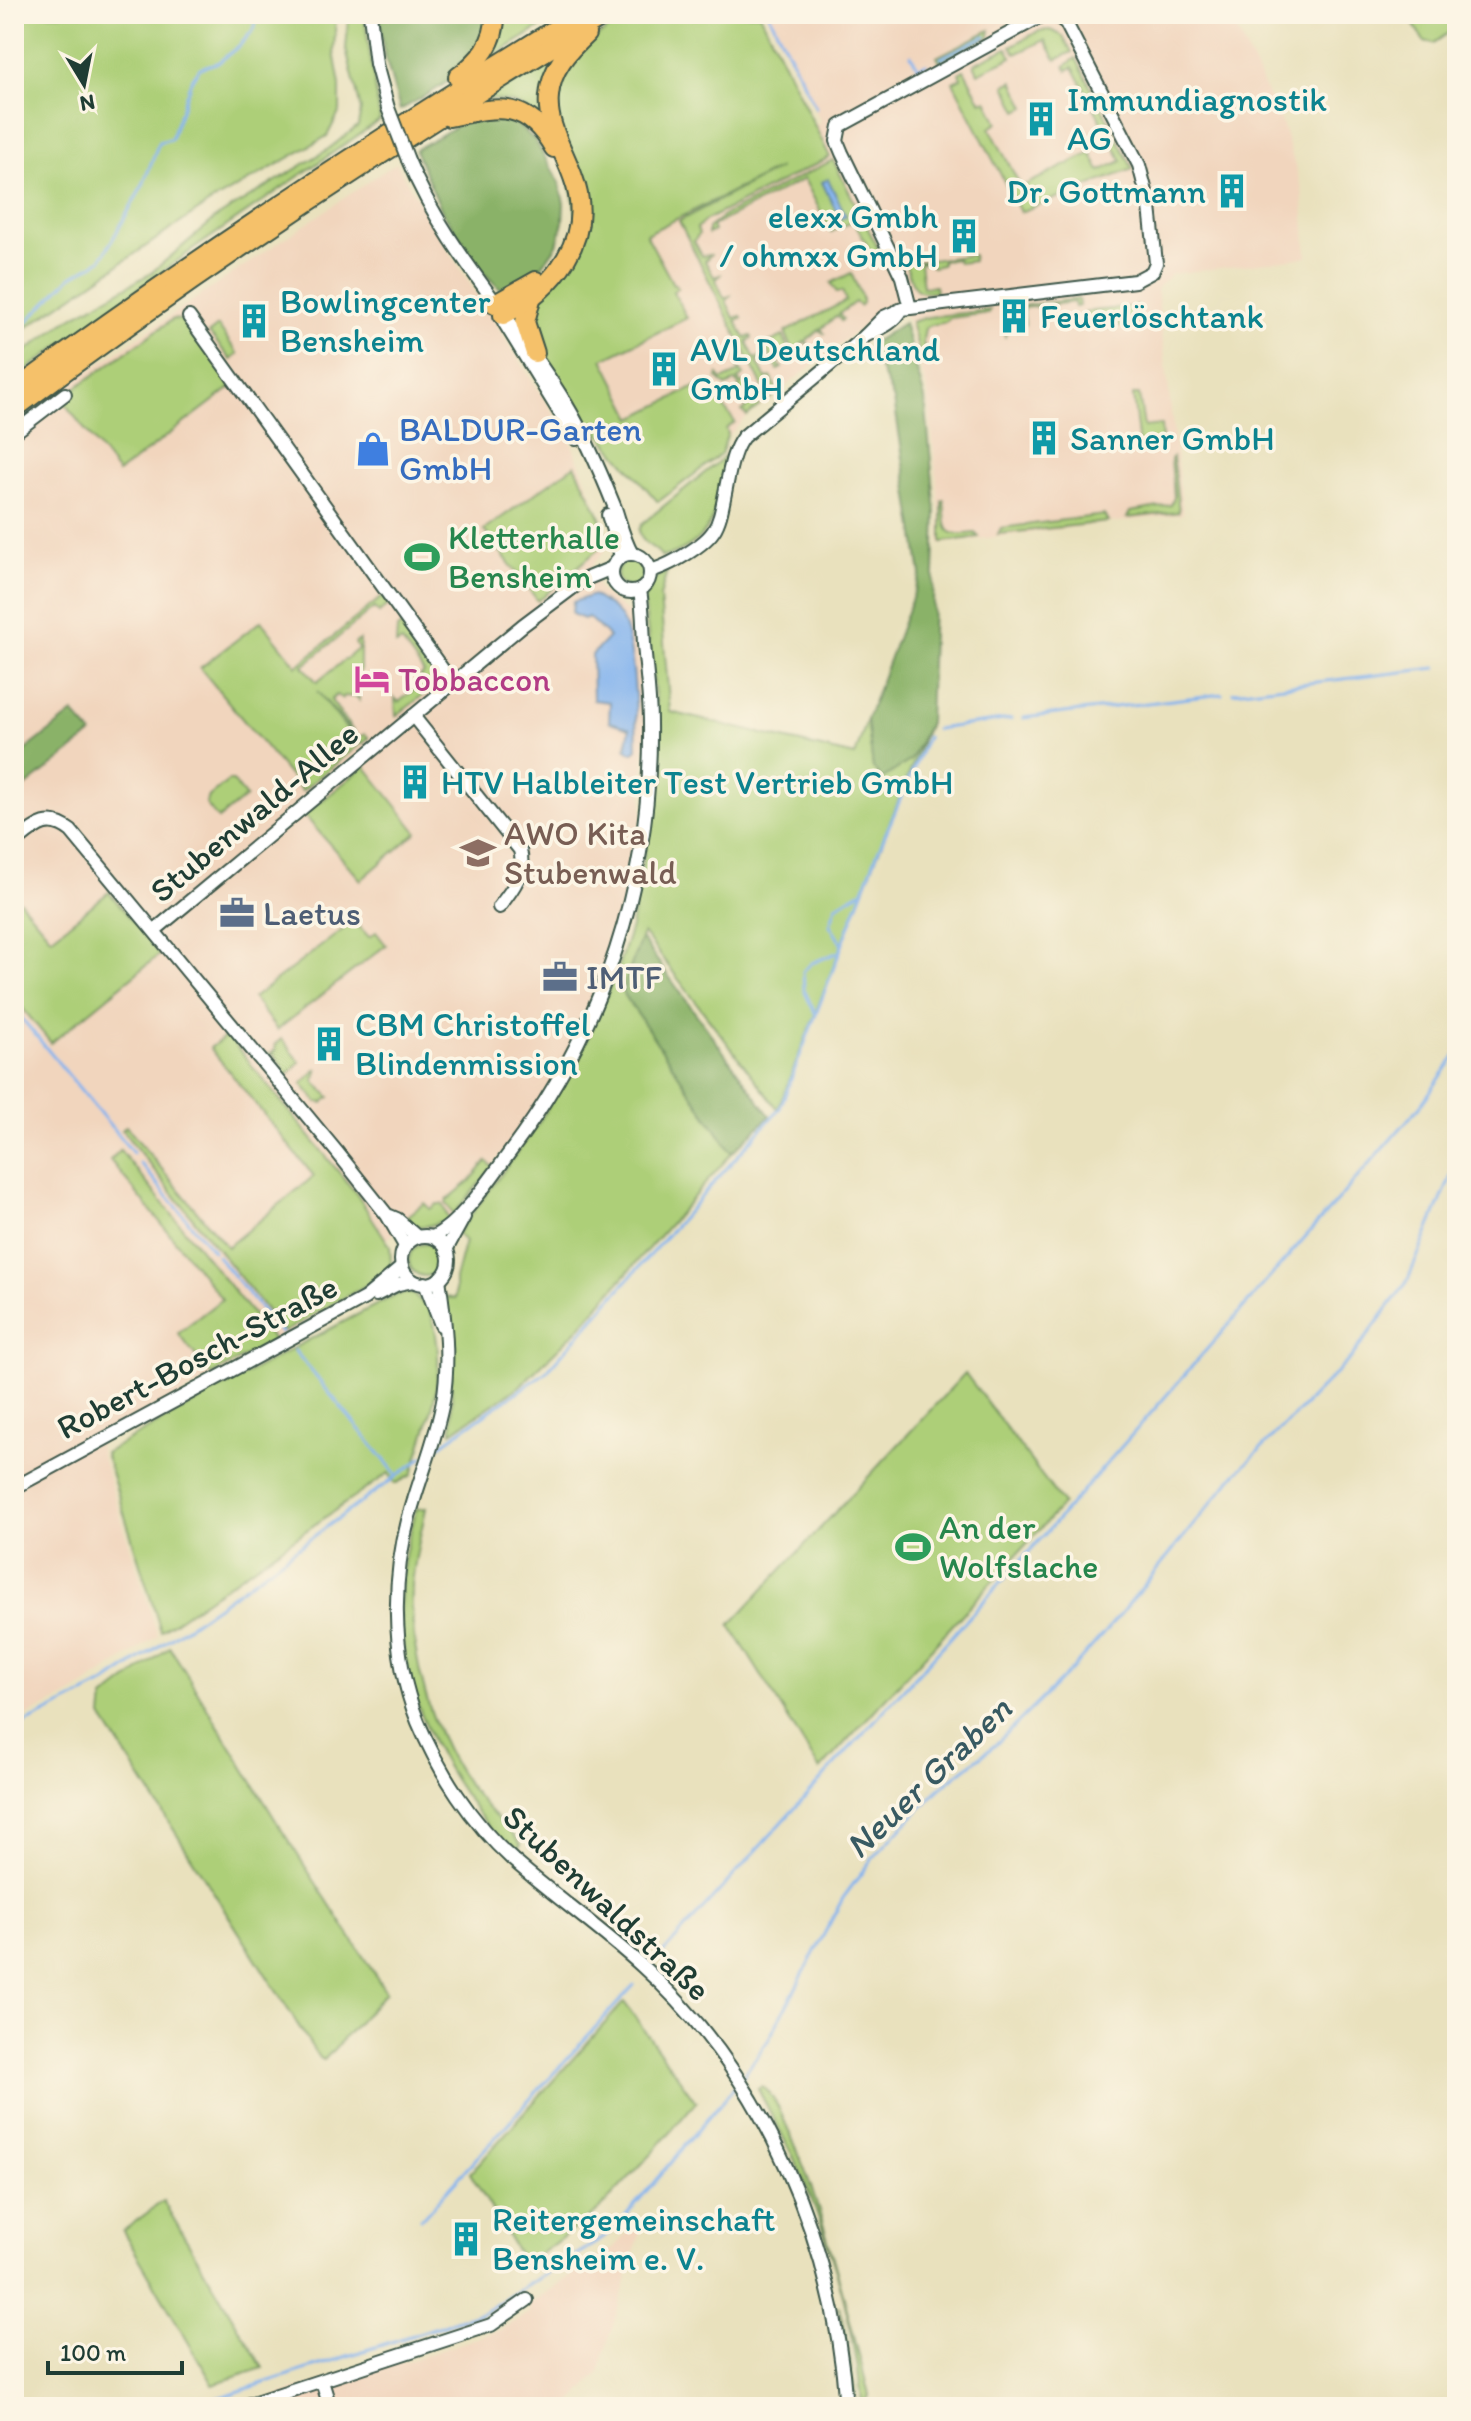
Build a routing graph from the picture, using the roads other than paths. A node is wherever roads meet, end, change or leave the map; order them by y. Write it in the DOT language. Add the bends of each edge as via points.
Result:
graph roads {
  1 [pos="370,14"];
  2 [pos="495,14"];
  3 [pos="580,14"];
  4 [pos="608,14"];
  5 [pos="429,114"];
  6 [pos="531,299"];
  7 [pos="906,308"];
  8 [pos="499,309"];
  9 [pos="189,317"];
  10 [pos="535,353"];
  11 [pos="14,391"];
  12 [pos="65,394"];
  13 [pos="14,409"];
  14 [pos="14,433"];
  15 [pos="626,555"];
  16 [pos="649,567"];
  17 [pos="612,568"];
  18 [pos="614,583"];
  19 [pos="571,588"];
  20 [pos="634,591"];
  21 [pos="453,684"];
  22 [pos="413,716"];
  23 [pos="14,844"];
  24 [pos="499,907"];
  25 [pos="155,930"];
  26 [pos="468,1206"];
  27 [pos="387,1215"];
  28 [pos="417,1237"];
  29 [pos="433,1237"];
  30 [pos="405,1246"];
  31 [pos="446,1250"];
  32 [pos="402,1267"];
  33 [pos="439,1279"];
  34 [pos="419,1282"];
  35 [pos="365,1298"];
  36 [pos="445,1336"];
  37 [pos="16,1483"];
  38 [pos="527,2300"];
  39 [pos="322,2381"];
  40 [pos="240,2407"];
  41 [pos="330,2407"];
  42 [pos="846,2407"];
  1 -- 8 [label="street, bridge" via="388,108 418,185"];
  2 -- 5 [label="highway" via="481,58 440,91"];
  3 -- 5 [label="highway"];
  4 -- 5 [label="highway"];
  4 -- 6 [label="highway" via="565,55 555,73 550,119 574,180 580,226 562,267"];
  5 -- 8 [label="highway" via="514,110 547,135 568,180 572,228 562,254 544,276"];
  5 -- 11 [label="highway" via="175,274"];
  5 -- 13 [label="highway"];
  6 -- 8 [label="highway"];
  6 -- 10 [label="highway" via="525,322"];
  7 -- 7 [label="street" via="902,277 837,141 840,126 1034,20 1058,16 1139,165 1150,207 1156,263 1152,272 1135,281"];
  7 -- 16 [label="street" via="884,317 743,437 716,528 699,547 663,568"];
  8 -- 10 [label="street"];
  8 -- 15 [label="street" via="579,445"];
  9 -- 21 [label="street"];
  10 -- 15 [label="street" via="588,445"];
  12 -- 14 [label="street"];
  15 -- 16 [label="street" via="640,556"];
  15 -- 17 [label="street"];
  16 -- 20 [label="street" via="648,582"];
  17 -- 18 [label="street"];
  17 -- 19 [label="street, Stubenwald-Allee"];
  18 -- 19 [label="street"];
  18 -- 20 [label="street"];
  19 -- 21 [label="street, Stubenwald-Allee"];
  20 -- 26 [label="street" via="650,719 649,788 625,924 562,1076"];
  21 -- 22 [label="street, Stubenwald-Allee"];
  22 -- 24 [label="street" via="520,850 517,885"];
  22 -- 25 [label="street, Stubenwald-Allee"];
  23 -- 25 [label="street" via="43,823 62,824"];
  25 -- 27 [label="street, Stubenwald-Allee"];
  26 -- 29 [label="street"];
  26 -- 31 [label="street"];
  27 -- 28 [label="street, Stubenwald-Allee"];
  27 -- 30 [label="street, Stubenwald-Allee"];
  28 -- 29 [label="street"];
  28 -- 30 [label="street"];
  29 -- 31 [label="street"];
  30 -- 32 [label="street"];
  31 -- 33 [label="street" via="447,1269"];
  32 -- 34 [label="street"];
  32 -- 35 [label="street, Robert-Bosch-Straße"];
  33 -- 34 [label="street, Robert-Bosch-Straße"];
  33 -- 36 [label="street, Stubenwaldstraße"];
  34 -- 35 [label="street, Robert-Bosch-Straße" via="404,1282"];
  34 -- 36 [label="street, Stubenwaldstraße"];
  35 -- 37 [label="street, Robert-Bosch-Straße"];
  36 -- 42 [label="street, Stubenwaldstraße" via="446,1383 403,1542 396,1608 405,1679 417,1718 450,1784 495,1841 645,1968 685,2011 750,2101 796,2189 823,2268 842,2357"];
  38 -- 39 [label="street" via="491,2325"];
  39 -- 40 [label="street"];
  39 -- 41 [label="street"];
}
